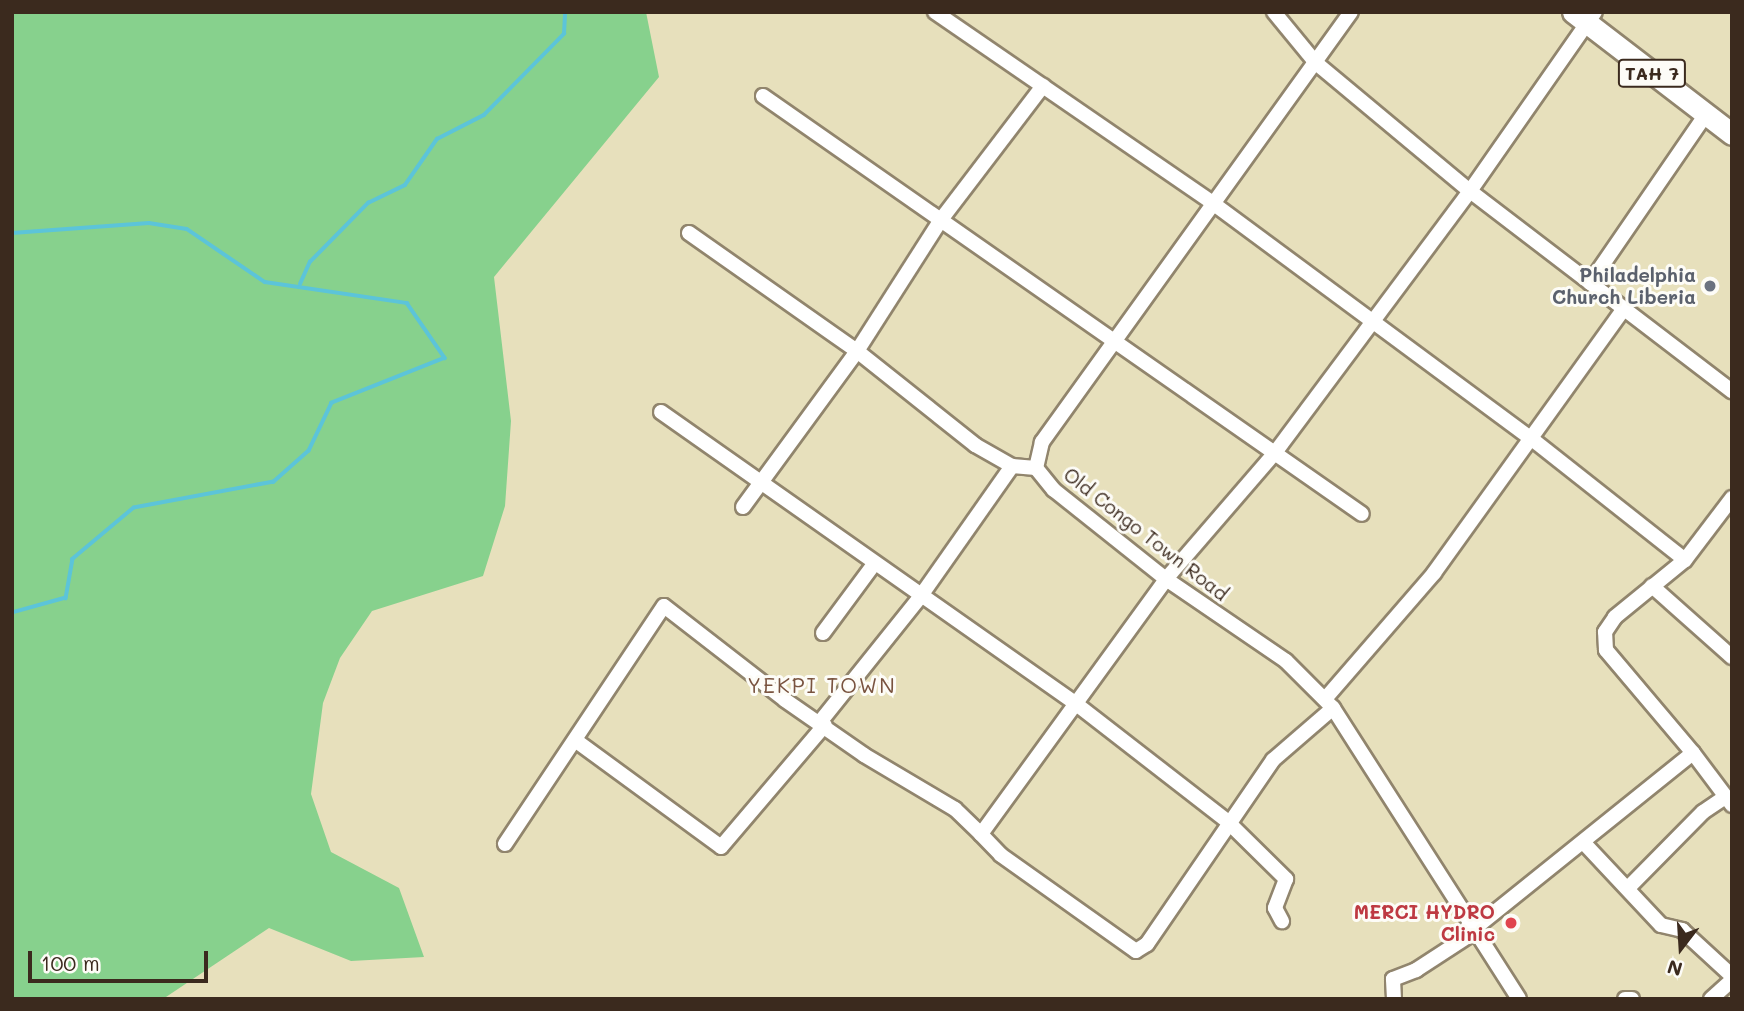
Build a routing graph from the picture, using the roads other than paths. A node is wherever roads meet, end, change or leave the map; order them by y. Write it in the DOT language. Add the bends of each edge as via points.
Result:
graph roads {
  1 [pos="935,12"];
  2 [pos="1274,12"];
  3 [pos="1351,12"];
  4 [pos="1585,16"];
  5 [pos="1315,62"];
  6 [pos="1043,86"];
  7 [pos="763,96"];
  8 [pos="1706,114"];
  9 [pos="1732,134"];
  10 [pos="1470,191"];
  11 [pos="1214,204"];
  12 [pos="940,221"];
  13 [pos="689,233"];
  14 [pos="1590,283"];
  15 [pos="1623,310"];
  16 [pos="1371,321"];
  17 [pos="1115,339"];
  18 [pos="857,351"];
  19 [pos="1732,391"];
  20 [pos="661,412"];
  21 [pos="1532,439"];
  22 [pos="1274,454"];
  23 [pos="1012,466"];
  24 [pos="1036,468"];
  25 [pos="762,480"];
  26 [pos="1732,498"];
  27 [pos="743,507"];
  28 [pos="1362,514"];
  29 [pos="1685,560"];
  30 [pos="874,564"];
  31 [pos="1166,579"];
  32 [pos="1652,586"];
  33 [pos="920,597"];
  34 [pos="823,633"];
  35 [pos="1732,657"];
  36 [pos="1075,703"];
  37 [pos="1329,704"];
  38 [pos="822,723"];
  39 [pos="575,740"];
  40 [pos="1693,753"];
  41 [pos="1729,801"];
  42 [pos="1227,821"];
  43 [pos="981,834"];
  44 [pos="1583,842"];
  45 [pos="505,844"];
  46 [pos="1629,887"];
  47 [pos="1282,921"];
  48 [pos="1471,929"];
  49 [pos="1732,978"];
  50 [pos="1394,999"];
  51 [pos="1519,999"];
  52 [pos="1625,999"];
  53 [pos="1632,999"];
  54 [pos="1711,999"];
  1 -- 6 [label="street"];
  2 -- 5 [label="street"];
  3 -- 5 [label="street, Old Congo Town Road"];
  4 -- 8 [label="highway, TAH 7"];
  4 -- 10 [label="street"];
  5 -- 10 [label="street"];
  5 -- 11 [label="street, Old Congo Town Road"];
  6 -- 11 [label="street"];
  6 -- 12 [label="street"];
  7 -- 12 [label="street"];
  8 -- 9 [label="highway, TAH 7"];
  8 -- 14 [label="street"];
  10 -- 14 [label="street"];
  10 -- 16 [label="street"];
  11 -- 16 [label="street"];
  11 -- 17 [label="street, Old Congo Town Road"];
  12 -- 17 [label="street"];
  12 -- 18 [label="street"];
  13 -- 18 [label="street"];
  14 -- 15 [label="street"];
  15 -- 19 [label="street"];
  15 -- 21 [label="street"];
  16 -- 21 [label="street"];
  16 -- 22 [label="street"];
  17 -- 22 [label="street"];
  17 -- 24 [label="street, Old Congo Town Road" via="1042,442"];
  18 -- 23 [label="street" via="975,445"];
  18 -- 25 [label="street"];
  20 -- 25 [label="street"];
  21 -- 29 [label="street"];
  21 -- 37 [label="street" via="1434,573"];
  22 -- 28 [label="street"];
  22 -- 31 [label="street"];
  23 -- 24 [label="street"];
  23 -- 33 [label="street"];
  24 -- 31 [label="street, Old Congo Town Road" via="1054,490"];
  25 -- 27 [label="street"];
  25 -- 30 [label="street"];
  26 -- 29 [label="street"];
  29 -- 32 [label="street"];
  30 -- 33 [label="street"];
  30 -- 34 [label="street"];
  31 -- 36 [label="street"];
  31 -- 37 [label="street, Old Congo Town Road" via="1286,661"];
  32 -- 35 [label="street"];
  32 -- 40 [label="street" via="1615,617 1605,632 1606,650"];
  33 -- 36 [label="street"];
  33 -- 38 [label="street"];
  36 -- 42 [label="street"];
  36 -- 43 [label="street"];
  37 -- 42 [label="street" via="1273,760"];
  37 -- 48 [label="street, Old Congo Town Road"];
  38 -- 39 [label="street" via="721,847"];
  38 -- 39 [label="street" via="664,606"];
  38 -- 43 [label="street" via="863,755 955,809"];
  39 -- 45 [label="street"];
  40 -- 41 [label="street"];
  40 -- 44 [label="street"];
  41 -- 46 [label="street" via="1703,812"];
  42 -- 43 [label="street" via="1147,944 1136,951 1001,855"];
  42 -- 47 [label="street" via="1286,879 1275,908"];
  44 -- 46 [label="street"];
  44 -- 48 [label="street"];
  46 -- 49 [label="street" via="1661,925 1682,930"];
  48 -- 50 [label="street" via="1416,970 1393,979"];
  48 -- 51 [label="street, Old Congo Town Road"];
  49 -- 54 [label="street"];
  52 -- 53 [label="street"];
}
